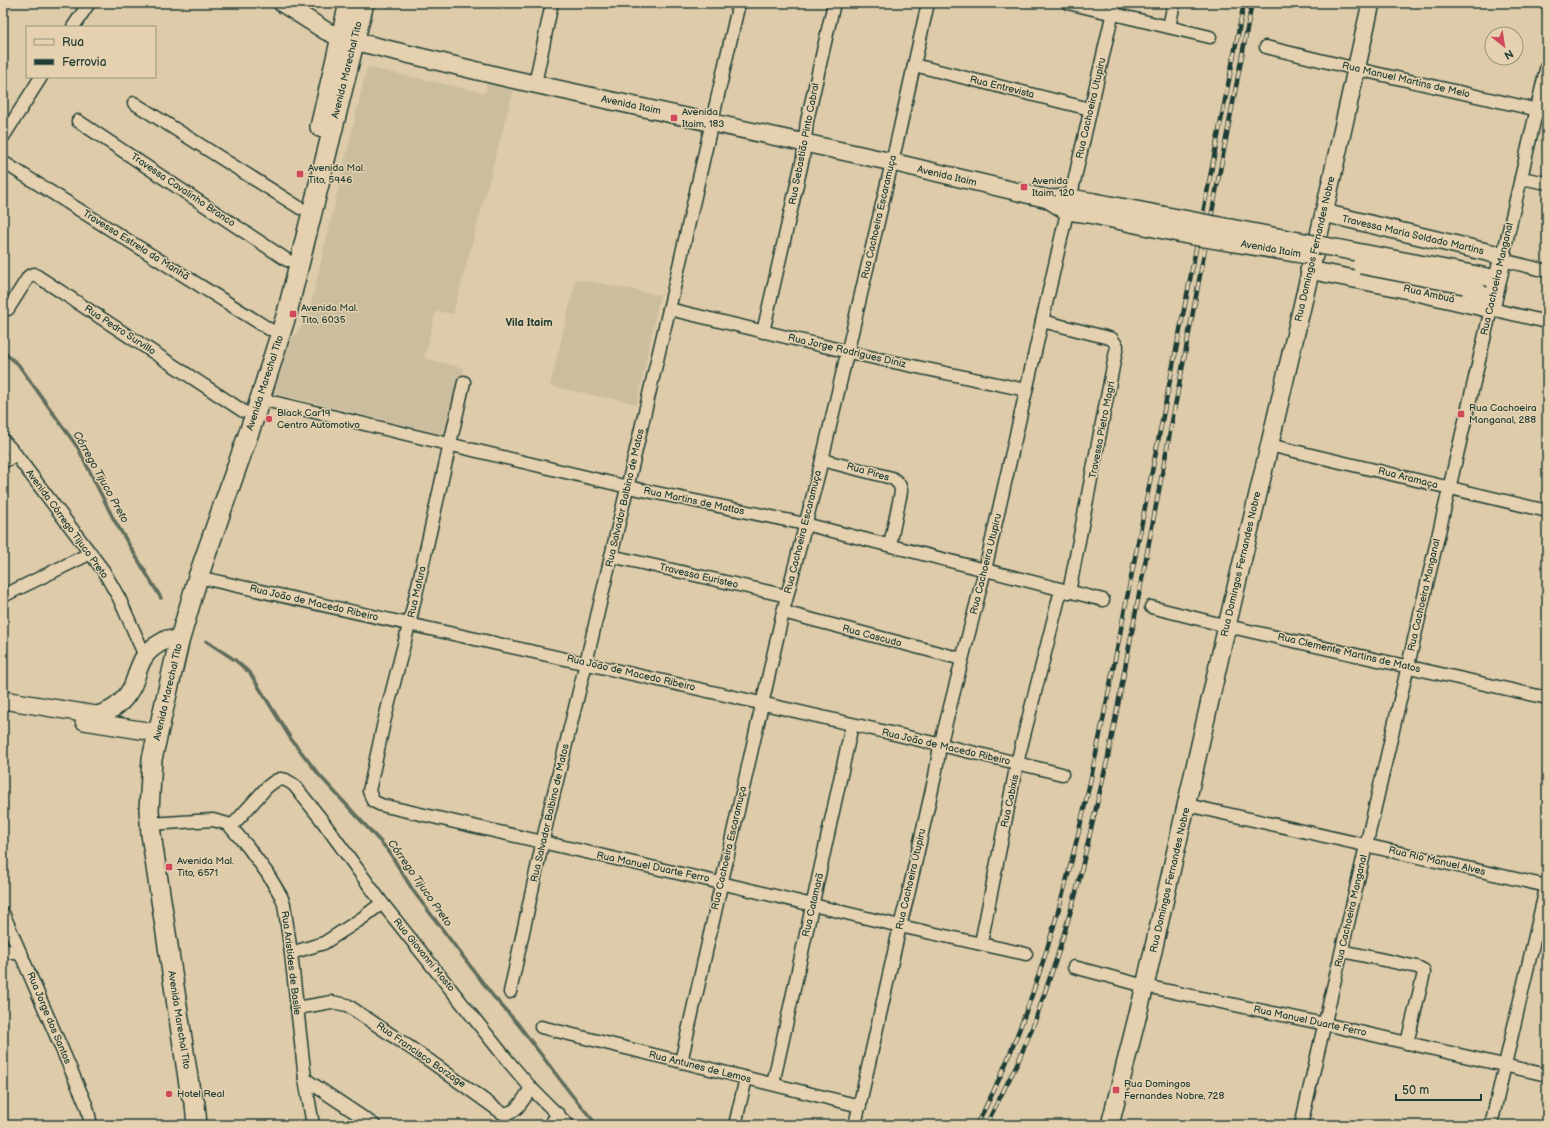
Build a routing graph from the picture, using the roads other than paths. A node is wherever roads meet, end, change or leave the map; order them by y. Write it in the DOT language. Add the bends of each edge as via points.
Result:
graph roads {
  1 [pos="88,3"];
  2 [pos="282,3"];
  3 [pos="349,3"];
  4 [pos="364,3"];
  5 [pos="552,3"];
  6 [pos="739,3"];
  7 [pos="834,3"];
  8 [pos="928,3"];
  9 [pos="1068,3"];
  10 [pos="1174,3"];
  11 [pos="1372,3"];
  12 [pos="1114,8"];
  13 [pos="74,26"];
  14 [pos="1169,27"];
  15 [pos="1210,37"];
  16 [pos="348,39"];
  17 [pos="1266,47"];
  18 [pos="914,65"];
  19 [pos="1547,65"];
  20 [pos="1357,69"];
  21 [pos="40,78"];
  22 [pos="535,84"];
  23 [pos="134,103"];
  24 [pos="1090,109"];
  25 [pos="1542,111"];
  26 [pos="78,120"];
  27 [pos="711,122"];
  28 [pos="3,137"];
  29 [pos="804,143"];
  30 [pos="3,162"];
  31 [pos="892,162"];
  32 [pos="1521,178"];
  33 [pos="1547,183"];
  34 [pos="1068,204"];
  35 [pos="300,208"];
  36 [pos="1324,213"];
  37 [pos="1502,258"];
  38 [pos="287,260"];
  39 [pos="1309,270"];
  40 [pos="1547,271"];
  41 [pos="1468,279"];
  42 [pos="1498,279"];
  43 [pos="1491,306"];
  44 [pos="8,309"];
  45 [pos="669,309"];
  46 [pos="1042,321"];
  47 [pos="1547,322"];
  48 [pos="269,329"];
  49 [pos="763,332"];
  50 [pos="847,352"];
  51 [pos="464,382"];
  52 [pos="1026,390"];
  53 [pos="260,399"];
  54 [pos="243,411"];
  55 [pos="3,440"];
  56 [pos="449,444"];
  57 [pos="1269,445"];
  58 [pos="16,455"];
  59 [pos="822,460"];
  60 [pos="3,462"];
  61 [pos="628,487"];
  62 [pos="1449,488"];
  63 [pos="1547,511"];
  64 [pos="805,524"];
  65 [pos="890,545"];
  66 [pos="91,553"];
  67 [pos="611,556"];
  68 [pos="986,570"];
  69 [pos="198,577"];
  70 [pos="1065,591"];
  71 [pos="3,596"];
  72 [pos="787,596"];
  73 [pos="1103,600"];
  74 [pos="1152,607"];
  75 [pos="783,612"];
  76 [pos="409,625"];
  77 [pos="1226,626"];
  78 [pos="167,639"];
  79 [pos="145,656"];
  80 [pos="962,659"];
  81 [pos="586,663"];
  82 [pos="1408,666"];
  83 [pos="1547,698"];
  84 [pos="3,700"];
  85 [pos="762,704"];
  86 [pos="118,705"];
  87 [pos="3,710"];
  88 [pos="852,725"];
  89 [pos="147,731"];
  90 [pos="940,746"];
  91 [pos="1017,764"];
  92 [pos="1062,774"];
  93 [pos="373,801"];
  94 [pos="1187,805"];
  95 [pos="150,824"];
  96 [pos="231,827"];
  97 [pos="542,843"];
  98 [pos="1367,845"];
  99 [pos="721,882"];
  100 [pos="1547,885"];
  101 [pos="382,903"];
  102 [pos="814,904"];
  103 [pos="3,913"];
  104 [pos="900,926"];
  105 [pos="981,943"];
  106 [pos="3,950"];
  107 [pos="1342,951"];
  108 [pos="291,953"];
  109 [pos="1026,954"];
  110 [pos="22,955"];
  111 [pos="1074,967"];
  112 [pos="1145,986"];
  113 [pos="510,992"];
  114 [pos="297,1008"];
  115 [pos="1325,1024"];
  116 [pos="541,1027"];
  117 [pos="1407,1043"];
  118 [pos="681,1062"];
  119 [pos="1505,1065"];
  120 [pos="1547,1075"];
  121 [pos="746,1078"];
  122 [pos="305,1079"];
  123 [pos="772,1084"];
  124 [pos="531,1088"];
  125 [pos="190,1091"];
  126 [pos="860,1106"];
  127 [pos="558,1114"];
  128 [pos="91,1125"];
  129 [pos="185,1125"];
  130 [pos="197,1125"];
  131 [pos="313,1125"];
  132 [pos="374,1125"];
  133 [pos="550,1125"];
  134 [pos="568,1125"];
  135 [pos="735,1125"];
  136 [pos="855,1125"];
  137 [pos="1110,1125"];
  138 [pos="1301,1125"];
  139 [pos="1491,1125"];
  1 -- 13 [label="street"];
  2 -- 16 [label="street, Avenida Itaim" via="326,31"];
  3 -- 16 [label="main road, Avenida Marechal Tito"];
  4 -- 16 [label="main road, Avenida Marechal Tito"];
  5 -- 22 [label="street"];
  6 -- 27 [label="street, Rua Salvador Balbino de Matos"];
  7 -- 29 [label="street, Rua Sebastião Pinto Cabral"];
  8 -- 18 [label="street, Rua Cachoeira Escaramuça"];
  9 -- 12 [label="street"];
  10 -- 14 [label="street"];
  11 -- 20 [label="street, Rua Domingos Fernandes Nobre"];
  12 -- 14 [label="street"];
  12 -- 24 [label="street, Rua Cachoeira Utupiru"];
  14 -- 15 [label="street"];
  16 -- 22 [label="street, Avenida Itaim"];
  16 -- 35 [label="main road, Avenida Marechal Tito"];
  16 -- 53 [label="main road, Avenida Marechal Tito" via="287,313"];
  17 -- 20 [label="street, Rua Manuel Martins de Melo"];
  18 -- 24 [label="street, Rua Entrevista"];
  18 -- 31 [label="street, Rua Cachoeira Escaramuça"];
  19 -- 25 [label="street, Rua Cachoeira Manganal"];
  20 -- 25 [label="street, Rua Manuel Martins de Melo"];
  20 -- 36 [label="street, Rua Domingos Fernandes Nobre"];
  21 -- 28 [label="street"];
  22 -- 27 [label="street, Avenida Itaim"];
  23 -- 35 [label="street"];
  24 -- 34 [label="street, Rua Cachoeira Utupiru"];
  25 -- 32 [label="street, Rua Cachoeira Manganal"];
  26 -- 38 [label="street, Travessa Cavalinho Branco"];
  27 -- 29 [label="street, Avenida Itaim"];
  27 -- 45 [label="street, Rua Salvador Balbino de Matos"];
  29 -- 31 [label="street, Avenida Itaim"];
  29 -- 49 [label="street, Rua Sebastião Pinto Cabral" via="803,158"];
  30 -- 48 [label="street, Travessa Estrela da Manhã"];
  31 -- 34 [label="street, Avenida Itaim"];
  31 -- 50 [label="street, Rua Cachoeira Escaramuça"];
  32 -- 33 [label="street"];
  32 -- 37 [label="street, Rua Cachoeira Manganal"];
  34 -- 41 [label="street, Avenida Itaim, bridge"];
  34 -- 46 [label="street, Rua Cachoeira Utupiru"];
  35 -- 38 [label="main road, Avenida Marechal Tito"];
  36 -- 37 [label="street, Travessa Maria Soldado Martins"];
  36 -- 39 [label="street, Rua Domingos Fernandes Nobre"];
  37 -- 40 [label="street"];
  37 -- 42 [label="street, Rua Cachoeira Manganal"];
  38 -- 48 [label="main road, Avenida Marechal Tito"];
  39 -- 43 [label="street, Rua Ambuá"];
  39 -- 57 [label="street, Rua Domingos Fernandes Nobre"];
  41 -- 42 [label="street, Avenida Itaim"];
  41 -- 43 [label="street, Avenida Itaim"];
  42 -- 43 [label="street, Rua Cachoeira Manganal"];
  43 -- 47 [label="street, Rua Ambuá"];
  43 -- 62 [label="street, Rua Cachoeira Manganal"];
  44 -- 54 [label="street, Rua Pedro Survillo" via="29,276 34,274"];
  45 -- 49 [label="street, Rua Jorge Rodrigues Diniz"];
  45 -- 61 [label="street, Rua Salvador Balbino de Matos"];
  46 -- 52 [label="street, Rua Cachoeira Utupiru"];
  46 -- 70 [label="street, Travessa Pietro Magri" via="1112,339 1117,346"];
  48 -- 54 [label="main road, Avenida Marechal Tito"];
  49 -- 50 [label="street, Rua Jorge Rodrigues Diniz"];
  50 -- 52 [label="street, Rua Jorge Rodrigues Diniz"];
  50 -- 59 [label="street, Rua Cachoeira Escaramuça"];
  51 -- 56 [label="street, Rua Mafura"];
  52 -- 68 [label="street, Rua Cachoeira Utupiru"];
  53 -- 56 [label="street, Rua Martins de Mattos"];
  53 -- 69 [label="main road, Avenida Marechal Tito"];
  54 -- 78 [label="main road, Avenida Marechal Tito"];
  55 -- 58 [label="street, Avenida Córrego Tijuco Preto"];
  56 -- 61 [label="street, Rua Martins de Mattos"];
  56 -- 76 [label="street, Rua Mafura"];
  57 -- 62 [label="street, Rua Aramaça"];
  57 -- 77 [label="street, Rua Domingos Fernandes Nobre"];
  58 -- 60 [label="street"];
  58 -- 66 [label="street, Avenida Córrego Tijuco Preto"];
  59 -- 64 [label="street, Rua Cachoeira Escaramuça"];
  59 -- 65 [label="street, Rua Pires" via="892,478 901,486"];
  61 -- 64 [label="street, Rua Martins de Mattos"];
  61 -- 67 [label="street, Rua Salvador Balbino de Matos"];
  62 -- 63 [label="street, Rua Aramaça"];
  62 -- 82 [label="street, Rua Cachoeira Manganal"];
  64 -- 65 [label="street, Rua Martins de Mattos"];
  64 -- 72 [label="street, Rua Cachoeira Escaramuça"];
  65 -- 68 [label="street, Rua Martins de Mattos"];
  66 -- 71 [label="street"];
  66 -- 79 [label="street, Avenida Córrego Tijuco Preto" via="119,598"];
  67 -- 72 [label="street, Travessa Euristeo"];
  67 -- 81 [label="street, Rua Salvador Balbino de Matos"];
  68 -- 70 [label="street, Rua Martins de Mattos"];
  68 -- 80 [label="street, Rua Cachoeira Utupiru"];
  69 -- 76 [label="street, Rua João de Macedo Ribeiro"];
  69 -- 89 [label="main road, Avenida Marechal Tito" via="179,642"];
  70 -- 73 [label="street, Rua Martins de Mattos"];
  70 -- 91 [label="street, Rua Cabixis"];
  72 -- 75 [label="street, Rua Cachoeira Escaramuça"];
  74 -- 77 [label="street, Rua Clemente Martins de Matos"];
  75 -- 80 [label="street, Rua Cascudo"];
  75 -- 85 [label="street, Rua Cachoeira Escaramuça"];
  76 -- 81 [label="street, Rua João de Macedo Ribeiro"];
  76 -- 93 [label="street, Rua Mafura" via="369,790"];
  77 -- 82 [label="street, Rua Clemente Martins de Matos"];
  77 -- 94 [label="street, Rua Domingos Fernandes Nobre"];
  78 -- 79 [label="street"];
  78 -- 89 [label="main road, Avenida Marechal Tito"];
  79 -- 86 [label="street" via="132,687"];
  80 -- 90 [label="street, Rua Cachoeira Utupiru"];
  81 -- 85 [label="street, Rua João de Macedo Ribeiro"];
  81 -- 97 [label="street, Rua Salvador Balbino de Matos"];
  82 -- 83 [label="street, Rua Clemente Martins de Matos"];
  82 -- 98 [label="street, Rua Cachoeira Manganal"];
  84 -- 86 [label="street" via="96,715"];
  85 -- 88 [label="street, Rua João de Macedo Ribeiro"];
  85 -- 99 [label="street, Rua Cachoeira Escaramuça"];
  86 -- 89 [label="street" via="124,718"];
  87 -- 89 [label="street"];
  88 -- 90 [label="street, Rua João de Macedo Ribeiro"];
  88 -- 102 [label="street, Rua Catamarã"];
  89 -- 95 [label="main road, Avenida Marechal Tito" via="152,759"];
  90 -- 91 [label="street, Rua João de Macedo Ribeiro"];
  90 -- 104 [label="street, Rua Cachoeira Utupiru"];
  91 -- 92 [label="street, Rua João de Macedo Ribeiro"];
  91 -- 105 [label="street, Rua Cabixis"];
  93 -- 97 [label="street, Rua Manuel Duarte Ferro"];
  94 -- 98 [label="street, Rua Rio Manuel Alves"];
  94 -- 112 [label="street, Rua Domingos Fernandes Nobre"];
  95 -- 96 [label="street" via="212,820 221,821"];
  95 -- 125 [label="main road, Avenida Marechal Tito"];
  96 -- 101 [label="street, Rua Giovanni Mosto" via="275,781 286,780 294,785"];
  96 -- 108 [label="street, Rua Aristides de Basile" via="267,873 281,896"];
  97 -- 99 [label="street, Rua Manuel Duarte Ferro"];
  97 -- 113 [label="street, Rua Salvador Balbino de Matos"];
  98 -- 100 [label="street, Rua Rio Manuel Alves"];
  98 -- 107 [label="street, Rua Cachoeira Manganal"];
  99 -- 102 [label="street, Rua Manuel Duarte Ferro"];
  99 -- 118 [label="street, Rua Cachoeira Escaramuça"];
  100 -- 119 [label="street"];
  101 -- 108 [label="street" via="324,944"];
  101 -- 124 [label="street, Rua Giovanni Mosto"];
  102 -- 104 [label="street, Rua Manuel Duarte Ferro"];
  102 -- 123 [label="street, Rua Catamarã"];
  103 -- 110 [label="street, Rua Jorge dos Santos"];
  104 -- 105 [label="street, Rua Manuel Duarte Ferro"];
  104 -- 126 [label="street, Rua Cachoeira Utupiru"];
  105 -- 109 [label="street, Rua Manuel Duarte Ferro"];
  106 -- 110 [label="street"];
  107 -- 115 [label="street, Rua Cachoeira Manganal"];
  107 -- 117 [label="street" via="1423,970"];
  108 -- 114 [label="street, Rua Aristides de Basile"];
  110 -- 128 [label="street, Rua Jorge dos Santos" via="87,1107"];
  111 -- 112 [label="street, Rua Manuel Duarte Ferro"];
  112 -- 115 [label="street, Rua Manuel Duarte Ferro"];
  112 -- 137 [label="street, Rua Domingos Fernandes Nobre"];
  114 -- 122 [label="street, Rua Aristides de Basile"];
  114 -- 124 [label="street, Rua Francisco Borzage" via="332,1002 347,1005 502,1113 508,1114 515,1110"];
  115 -- 117 [label="street, Rua Manuel Duarte Ferro"];
  115 -- 138 [label="street, Rua Cachoeira Manganal"];
  116 -- 118 [label="street, Rua Antunes de Lemos"];
  117 -- 119 [label="street, Rua Manuel Duarte Ferro"];
  118 -- 121 [label="street, Rua Antunes de Lemos"];
  119 -- 120 [label="street, Rua Manuel Duarte Ferro"];
  119 -- 139 [label="street"];
  121 -- 123 [label="street, Rua Antunes de Lemos"];
  121 -- 135 [label="street"];
  122 -- 131 [label="street, Rua Aristides de Basile"];
  122 -- 132 [label="street"];
  123 -- 126 [label="street, Rua Antunes de Lemos"];
  124 -- 127 [label="street, Rua Giovanni Mosto"];
  125 -- 129 [label="main road, Avenida Marechal Tito"];
  125 -- 130 [label="main road, Avenida Marechal Tito" via="196,1104"];
  126 -- 136 [label="street, Rua Cachoeira Utupiru"];
  127 -- 133 [label="street"];
  127 -- 134 [label="street, Rua Giovanni Mosto"];
}
